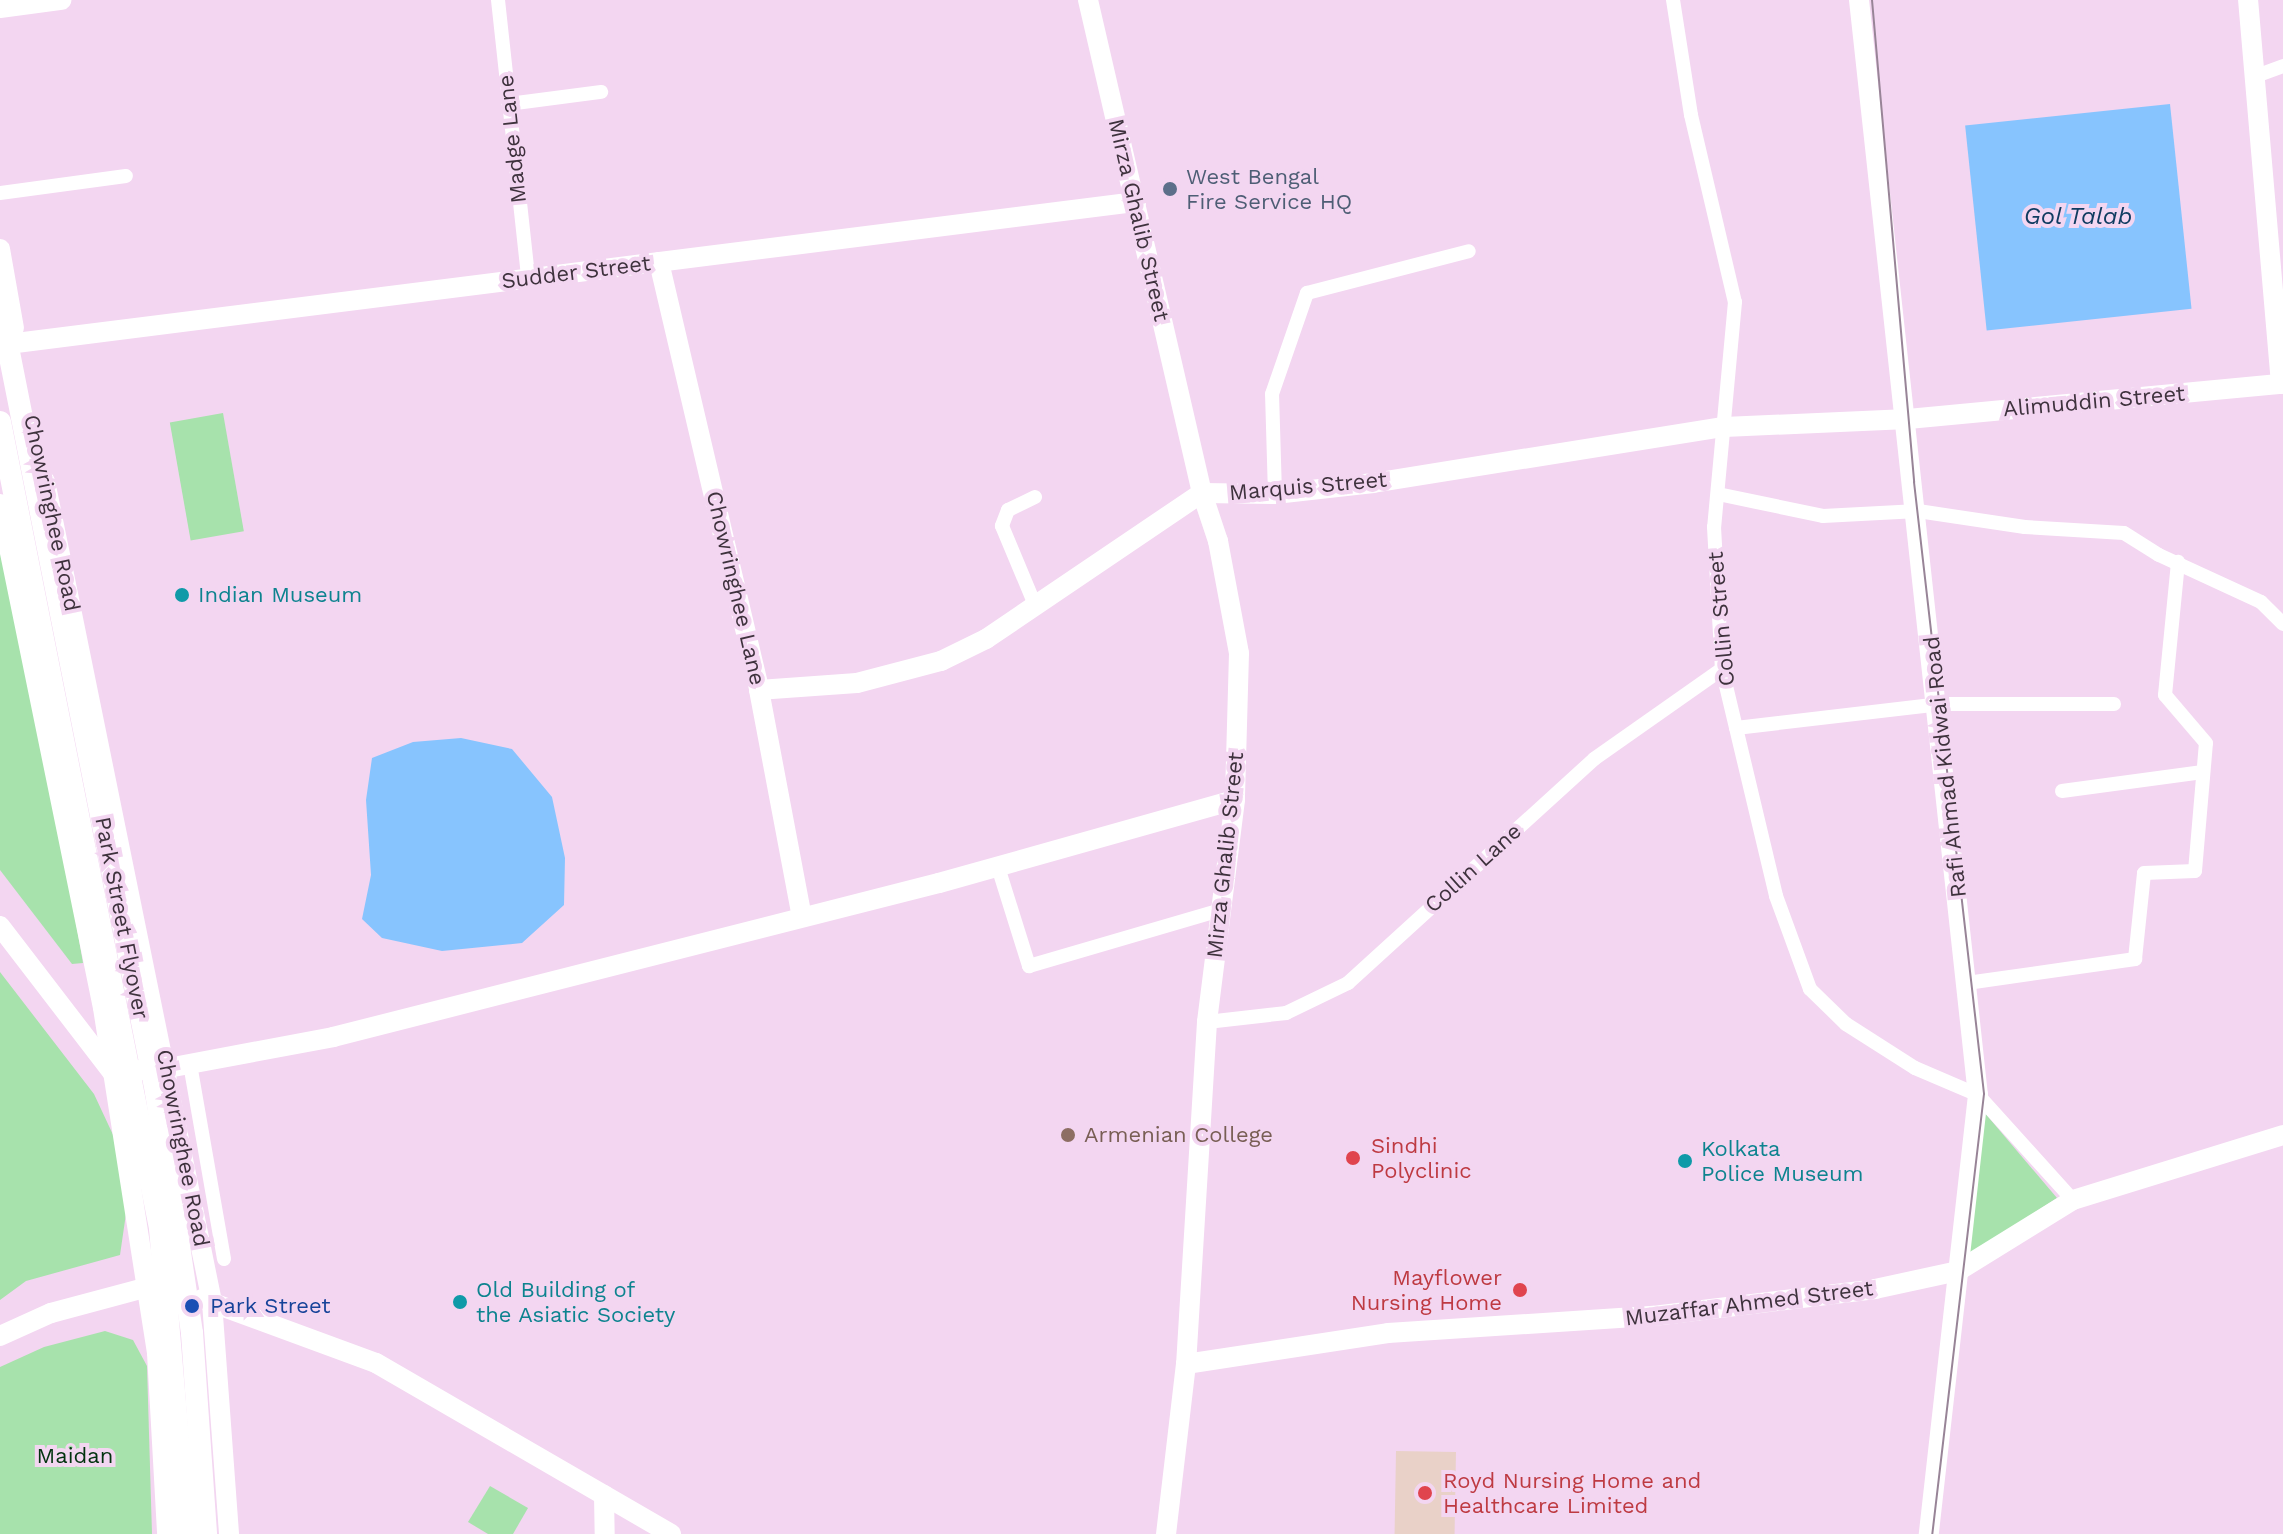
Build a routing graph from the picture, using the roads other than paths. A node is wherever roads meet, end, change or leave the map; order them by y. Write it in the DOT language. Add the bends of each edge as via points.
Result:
graph roads {
  1 [pos="61,0"];
  2 [pos="498,0"];
  3 [pos="1088,0"];
  4 [pos="1673,0"];
  5 [pos="1859,0"];
  6 [pos="2248,0"];
  7 [pos="0,8"];
  8 [pos="2283,66"];
  9 [pos="2256,76"];
  10 [pos="601,92"];
  11 [pos="508,104"];
  12 [pos="126,176"];
  13 [pos="0,193"];
  14 [pos="1136,202"];
  15 [pos="0,249"];
  16 [pos="1469,251"];
  17 [pos="659,262"];
  18 [pos="528,278"];
  19 [pos="2279,299"];
  20 [pos="0,307"];
  21 [pos="16,343"];
  22 [pos="2282,384"];
  23 [pos="1905,419"];
  24 [pos="0,422"];
  25 [pos="1724,427"];
  26 [pos="1202,493"];
  27 [pos="1275,494"];
  28 [pos="1718,494"];
  29 [pos="1035,497"];
  30 [pos="0,504"];
  31 [pos="1918,511"];
  32 [pos="2178,562"];
  33 [pos="1035,605"];
  34 [pos="2283,624"];
  35 [pos="1722,669"];
  36 [pos="759,690"];
  37 [pos="1939,704"];
  38 [pos="2114,704"];
  39 [pos="1736,728"];
  40 [pos="2203,772"];
  41 [pos="2062,791"];
  42 [pos="1235,800"];
  43 [pos="998,867"];
  44 [pos="1221,910"];
  45 [pos="802,917"];
  46 [pos="0,926"];
  47 [pos="1967,983"];
  48 [pos="1207,1022"];
  49 [pos="190,1064"];
  50 [pos="168,1068"];
  51 [pos="113,1072"];
  52 [pos="1978,1095"];
  53 [pos="2283,1135"];
  54 [pos="2073,1200"];
  55 [pos="224,1259"];
  56 [pos="1958,1271"];
  57 [pos="148,1287"];
  58 [pos="212,1302"];
  59 [pos="0,1336"];
  60 [pos="1186,1364"];
  61 [pos="604,1495"];
  62 [pos="167,1534"];
  63 [pos="186,1534"];
  64 [pos="206,1534"];
  65 [pos="229,1534"];
  66 [pos="605,1534"];
  67 [pos="671,1534"];
  68 [pos="1166,1534"];
  69 [pos="1929,1534"];
  1 -- 7 [label="main road"];
  2 -- 11 [label="street, Madge Lane"];
  3 -- 14 [label="main road, Mirza Ghalib Street"];
  4 -- 25 [label="street, Collin Street" via="1691,115 1735,302"];
  5 -- 23 [label="main road, Rafi Ahmad Kidwai Road"];
  6 -- 9 [label="main road"];
  8 -- 9 [label="street"];
  9 -- 19 [label="main road"];
  10 -- 11 [label="street"];
  11 -- 18 [label="street, Madge Lane"];
  12 -- 13 [label="street"];
  14 -- 17 [label="main road, Sudder Street"];
  14 -- 26 [label="main road, Mirza Ghalib Street"];
  15 -- 21 [label="main road, Chowringhee Road"];
  16 -- 27 [label="street" via="1307,293 1272,394"];
  17 -- 18 [label="main road, Sudder Street"];
  17 -- 36 [label="main road, Chowringhee Lane"];
  18 -- 21 [label="main road, Sudder Street"];
  19 -- 22 [label="main road"];
  20 -- 64 [label="main road, Park Street Flyover" via="176,1210 192,1333"];
  21 -- 50 [label="main road, Chowringhee Road"];
  22 -- 23 [label="main road, Alimuddin Street"];
  23 -- 25 [label="main road, Marquis Street"];
  23 -- 31 [label="main road, Rafi Ahmad Kidwai Road"];
  24 -- 63 [label="main road, Park Street Flyover" via="160,1228"];
  25 -- 27 [label="main road, Marquis Street" via="1566,456"];
  25 -- 28 [label="street, Collin Street"];
  26 -- 27 [label="main road, Marquis Street"];
  26 -- 33 [label="main road, Marquis Street"];
  26 -- 42 [label="main road, Mirza Ghalib Street" via="1218,541 1239,653"];
  28 -- 31 [label="street" via="1823,516"];
  28 -- 35 [label="street, Collin Street" via="1714,527"];
  29 -- 33 [label="street" via="1008,510 1002,526"];
  30 -- 51 [label="main road"];
  31 -- 32 [label="street" via="2025,527 2124,533"];
  31 -- 37 [label="main road, Rafi Ahmad Kidwai Road"];
  32 -- 34 [label="street" via="2261,602"];
  32 -- 40 [label="street" via="2165,695 2206,743"];
  33 -- 36 [label="main road, Marquis Street" via="984,640 896,675"];
  35 -- 39 [label="street, Collin Street"];
  35 -- 48 [label="street, Collin Lane" via="1594,759 1348,983 1286,1013"];
  36 -- 45 [label="main road, Chowringhee Lane"];
  37 -- 38 [label="street"];
  37 -- 39 [label="street"];
  37 -- 47 [label="main road, Rafi Ahmad Kidwai Road"];
  39 -- 52 [label="street, Collin Street" via="1776,896 1810,989 1846,1024 1915,1068"];
  40 -- 41 [label="street"];
  40 -- 47 [label="street" via="2195,871 2144,873 2135,959"];
  42 -- 43 [label="main road"];
  42 -- 44 [label="main road, Mirza Ghalib Street"];
  43 -- 44 [label="street" via="1029,966"];
  43 -- 45 [label="main road"];
  44 -- 48 [label="main road, Mirza Ghalib Street"];
  45 -- 49 [label="main road" via="333,1037"];
  46 -- 51 [label="main road"];
  47 -- 52 [label="main road, Rafi Ahmad Kidwai Road"];
  48 -- 60 [label="main road, Mirza Ghalib Street"];
  49 -- 50 [label="main road"];
  49 -- 55 [label="street"];
  50 -- 51 [label="main road"];
  50 -- 58 [label="main road, Chowringhee Road"];
  51 -- 57 [label="main road"];
  52 -- 54 [label="street, Collin Street"];
  52 -- 56 [label="main road, Rafi Ahmad Kidwai Road"];
  53 -- 54 [label="main road, Muzaffar Ahmed Street"];
  54 -- 56 [label="main road, Muzaffar Ahmed Street"];
  56 -- 60 [label="main road, Muzaffar Ahmed Street" via="1875,1289 1653,1316 1388,1333"];
  56 -- 69 [label="main road, Rafi Ahmad Kidwai Road"];
  57 -- 58 [label="main road"];
  57 -- 59 [label="main road" via="51,1313"];
  57 -- 62 [label="main road"];
  58 -- 61 [label="main road" via="376,1363"];
  58 -- 65 [label="main road, Chowringhee Road"];
  60 -- 68 [label="main road, Mirza Ghalib Street"];
  61 -- 66 [label="main road"];
  61 -- 67 [label="main road"];
}
